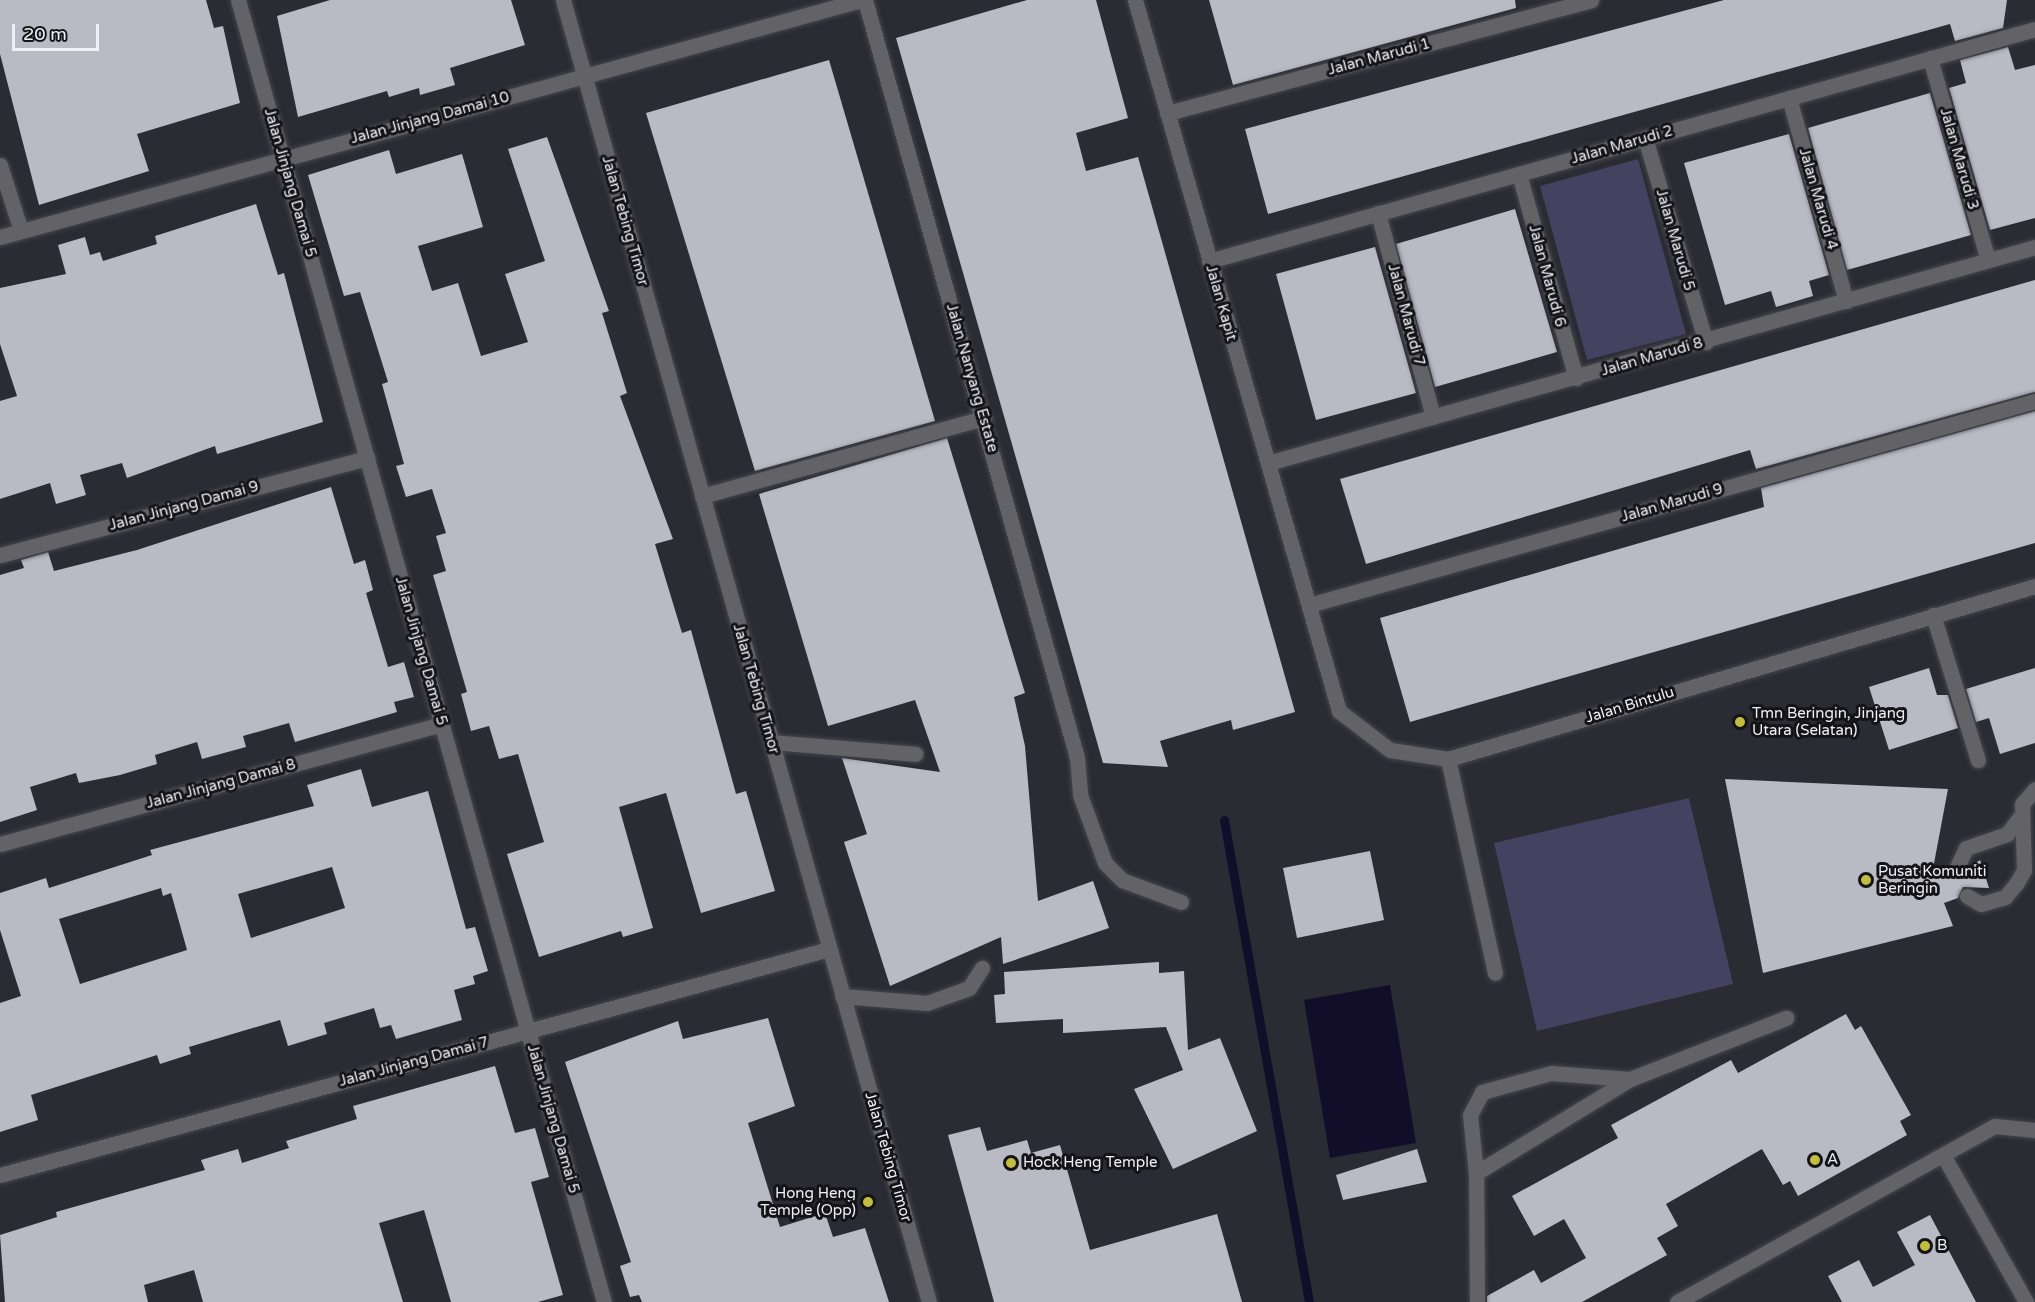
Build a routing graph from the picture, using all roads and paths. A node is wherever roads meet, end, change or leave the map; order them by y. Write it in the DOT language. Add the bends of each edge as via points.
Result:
graph roads {
  1 [pos="238,0"];
  2 [pos="563,0"];
  3 [pos="863,0"];
  4 [pos="1135,0"];
  5 [pos="1591,0"];
  6 [pos="2035,29"];
  7 [pos="1930,58"];
  8 [pos="584,76"];
  9 [pos="1789,98"];
  10 [pos="1167,113"];
  11 [pos="1645,138"];
  12 [pos="283,159"];
  13 [pos="0,165"];
  14 [pos="1519,174"];
  15 [pos="1378,213"];
  16 [pos="21,231"];
  17 [pos="0,237"];
  18 [pos="2035,247"];
  19 [pos="1988,260"];
  20 [pos="1209,261"];
  21 [pos="1846,301"];
  22 [pos="1706,342"];
  23 [pos="1576,378"];
  24 [pos="2035,402"];
  25 [pos="1433,417"];
  26 [pos="984,418"];
  27 [pos="367,458"];
  28 [pos="1268,463"];
  29 [pos="702,496"];
  30 [pos="0,555"];
  31 [pos="2035,585"];
  32 [pos="1308,605"];
  33 [pos="1933,615"];
  34 [pos="442,724"];
  35 [pos="771,742"];
  36 [pos="916,754"];
  37 [pos="1448,759"];
  38 [pos="1978,760"];
  39 [pos="2035,789"];
  40 [pos="2019,818"];
  41 [pos="0,844"];
  42 [pos="1957,867"];
  43 [pos="1967,896"];
  44 [pos="1181,902"];
  45 [pos="829,949"];
  46 [pos="982,968"];
  47 [pos="1495,973"];
  48 [pos="842,996"];
  49 [pos="1786,1018"];
  50 [pos="528,1031"];
  51 [pos="1630,1079"];
  52 [pos="2035,1130"];
  53 [pos="1943,1155"];
  54 [pos="1476,1173"];
  55 [pos="0,1175"];
  56 [pos="604,1302"];
  57 [pos="929,1302"];
  58 [pos="1477,1302"];
  59 [pos="1677,1302"];
  60 [pos="2026,1302"];
  1 -- 12 [label="street, Jalan Jinjang Damai 5"];
  2 -- 8 [label="street, Jalan Tebing Timor"];
  3 -- 8 [label="street, Jalan Jinjang Damai 10"];
  3 -- 26 [label="street, Jalan Nanyang Estate"];
  4 -- 10 [label="street, Jalan Kapit"];
  5 -- 10 [label="street, Jalan Marudi 1"];
  6 -- 7 [label="street, Jalan Marudi 2"];
  7 -- 9 [label="street, Jalan Marudi 2"];
  7 -- 19 [label="street, Jalan Marudi 3"];
  8 -- 12 [label="street, Jalan Jinjang Damai 10"];
  8 -- 29 [label="street, Jalan Tebing Timor"];
  9 -- 11 [label="street, Jalan Marudi 2"];
  9 -- 21 [label="street, Jalan Marudi 4"];
  10 -- 20 [label="street, Jalan Kapit"];
  11 -- 14 [label="street, Jalan Marudi 2"];
  11 -- 22 [label="street, Jalan Marudi 5"];
  12 -- 16 [label="street, Jalan Jinjang Damai 10"];
  12 -- 27 [label="street, Jalan Jinjang Damai 5"];
  13 -- 16 [label="street"];
  14 -- 15 [label="street, Jalan Marudi 2"];
  14 -- 23 [label="street, Jalan Marudi 6"];
  15 -- 20 [label="street, Jalan Marudi 2"];
  15 -- 25 [label="street, Jalan Marudi 7"];
  16 -- 17 [label="street, Jalan Jinjang Damai 10"];
  18 -- 19 [label="street, Jalan Marudi 8"];
  19 -- 21 [label="street, Jalan Marudi 8"];
  20 -- 28 [label="street, Jalan Kapit"];
  21 -- 22 [label="street, Jalan Marudi 8"];
  22 -- 23 [label="street, Jalan Marudi 8"];
  23 -- 25 [label="street, Jalan Marudi 8"];
  24 -- 32 [label="street, Jalan Marudi 9"];
  25 -- 28 [label="street, Jalan Marudi 8"];
  26 -- 29 [label="street"];
  26 -- 44 [label="street, Jalan Nanyang Estate" via="1077,758 1083,806 1104,863 1122,880"];
  27 -- 30 [label="street, Jalan Jinjang Damai 9"];
  27 -- 34 [label="street, Jalan Jinjang Damai 5"];
  28 -- 32 [label="street, Jalan Kapit"];
  29 -- 35 [label="street, Jalan Tebing Timor"];
  31 -- 33 [label="street, Jalan Bintulu"];
  32 -- 37 [label="street, Jalan Bintulu" via="1339,711 1390,750"];
  33 -- 37 [label="street, Jalan Bintulu"];
  33 -- 38 [label="street"];
  34 -- 41 [label="street, Jalan Jinjang Damai 8"];
  34 -- 50 [label="street, Jalan Jinjang Damai 5"];
  35 -- 36 [label="street"];
  35 -- 45 [label="street, Jalan Tebing Timor"];
  37 -- 47 [label="street"];
  39 -- 40 [label="street" via="2022,804"];
  40 -- 42 [label="street" via="2007,834 1966,848"];
  40 -- 43 [label="street" via="2024,870 2016,884 2005,897 1981,904"];
  45 -- 48 [label="street, Jalan Tebing Timor"];
  45 -- 50 [label="street, Jalan Jinjang Damai 7"];
  46 -- 48 [label="street" via="969,988 927,1003"];
  48 -- 57 [label="street, Jalan Tebing Timor"];
  49 -- 51 [label="street"];
  50 -- 55 [label="street, Jalan Jinjang Damai 7"];
  50 -- 56 [label="street, Jalan Jinjang Damai 5"];
  51 -- 54 [label="street"];
  51 -- 54 [label="street" via="1551,1073 1482,1092 1470,1115"];
  52 -- 53 [label="street" via="1995,1126"];
  53 -- 59 [label="street"];
  53 -- 60 [label="street"];
  54 -- 58 [label="street"];
}
